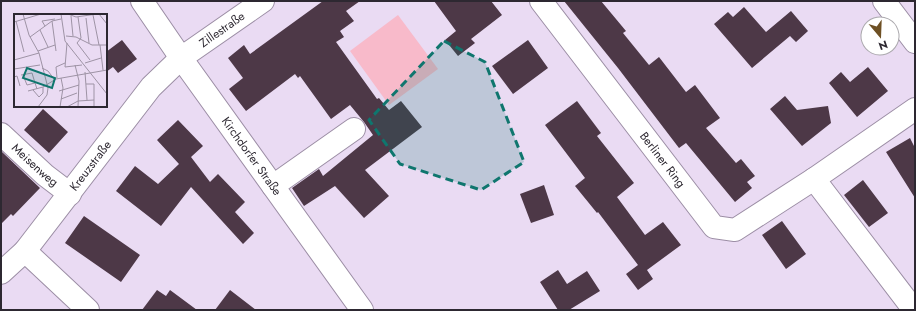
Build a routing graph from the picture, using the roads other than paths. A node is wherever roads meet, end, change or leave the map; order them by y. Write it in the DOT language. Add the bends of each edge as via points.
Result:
graph roads {
  1 [pos="142,1"];
  2 [pos="263,1"];
  3 [pos="541,1"];
  4 [pos="884,1"];
  5 [pos="915,42"];
  6 [pos="181,58"];
  7 [pos="915,109"];
  8 [pos="354,129"];
  9 [pos="1,134"];
  10 [pos="814,179"];
  11 [pos="273,186"];
  12 [pos="70,194"];
  13 [pos="25,251"];
  14 [pos="1,273"];
  15 [pos="88,310"];
  16 [pos="362,310"];
  17 [pos="914,310"];
  1 -- 6 [label="street, Kirchdorfer Straße"];
  2 -- 6 [label="street, Zillestraße"];
  3 -- 10 [label="street, Berliner Ring" via="714,227 735,230"];
  4 -- 5 [label="street"];
  6 -- 11 [label="street, Kirchdorfer Straße"];
  6 -- 12 [label="street, Kreuzstraße" via="151,87"];
  7 -- 10 [label="street, Berliner Ring"];
  8 -- 11 [label="street"];
  9 -- 12 [label="street, Meisenweg" via="45,175"];
  10 -- 17 [label="street"];
  11 -- 16 [label="street, Kirchdorfer Straße"];
  12 -- 13 [label="street, Kreuzstraße"];
  13 -- 14 [label="street, Kreuzstraße"];
  13 -- 15 [label="street"];
}
